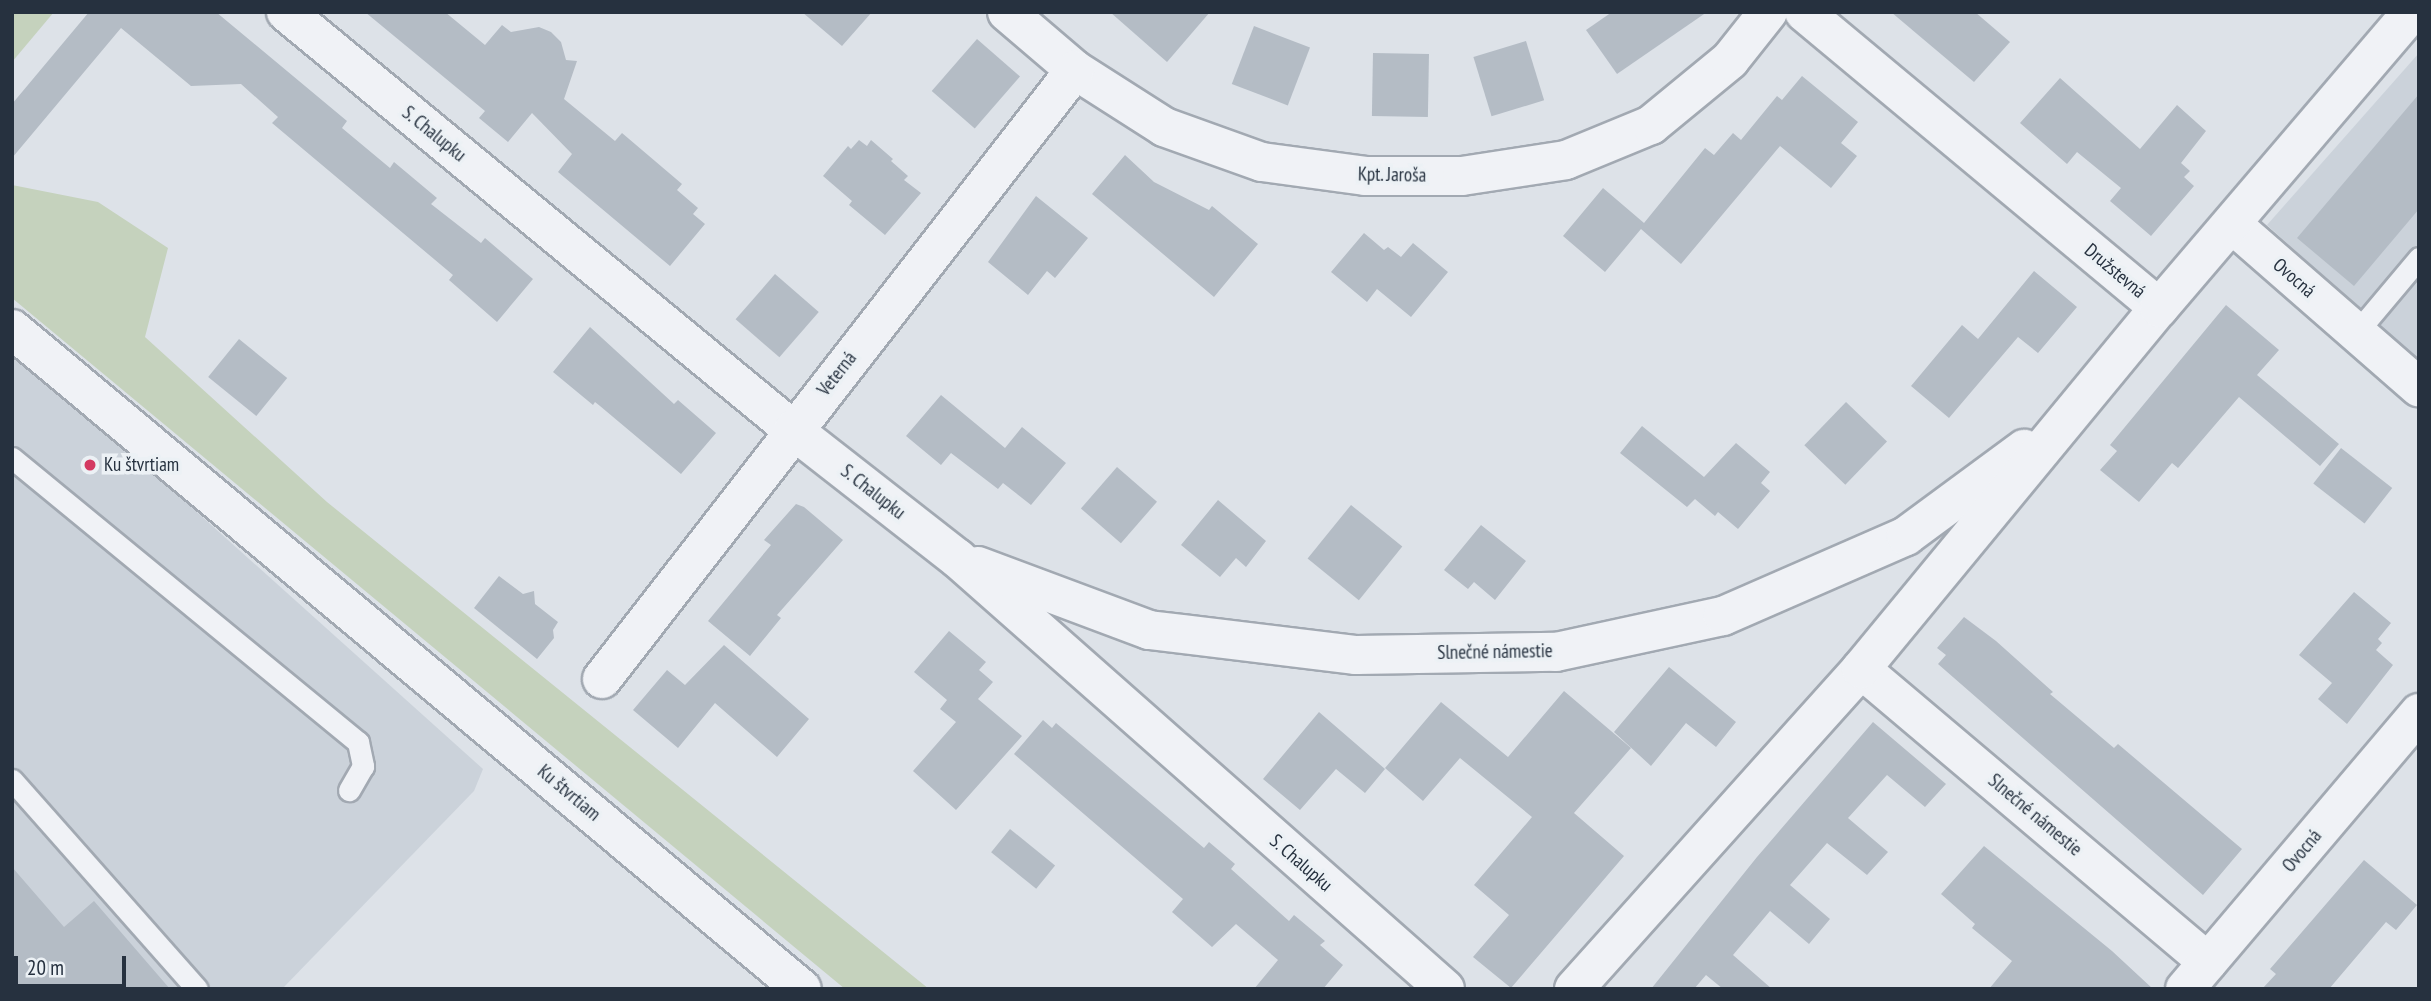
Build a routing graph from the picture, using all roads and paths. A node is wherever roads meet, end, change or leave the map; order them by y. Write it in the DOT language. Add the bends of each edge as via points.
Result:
graph roads {
  1 [pos="286,12"];
  2 [pos="1007,12"];
  3 [pos="1768,12"];
  4 [pos="1804,12"];
  5 [pos="2412,12"];
  6 [pos="1075,70"];
  7 [pos="2233,225"];
  8 [pos="2419,258"];
  9 [pos="2159,308"];
  10 [pos="12,329"];
  11 [pos="2356,333"];
  12 [pos="2419,387"];
  13 [pos="2070,414"];
  14 [pos="793,430"];
  15 [pos="12,458"];
  16 [pos="957,558"];
  17 [pos="1861,669"];
  18 [pos="602,679"];
  19 [pos="2419,713"];
  20 [pos="12,780"];
  21 [pos="349,790"];
  22 [pos="2197,975"];
  23 [pos="197,989"];
  24 [pos="802,989"];
  25 [pos="1445,989"];
  26 [pos="1574,989"];
  1 -- 14 [label="street, S. Chalupku"];
  2 -- 6 [label="street, Kpt. Jaroša"];
  3 -- 6 [label="street, Kpt. Jaroša" via="1730,60 1651,125 1566,160 1462,177 1365,177 1262,162 1164,127"];
  4 -- 9 [label="street, Družstevná"];
  5 -- 7 [label="street, Družstevná"];
  6 -- 14 [label="street, Veterná"];
  7 -- 9 [label="street, Družstevná"];
  7 -- 11 [label="street, Ovocná"];
  8 -- 11 [label="lane"];
  9 -- 13 [label="street, Slnečné námestie"];
  10 -- 24 [label="street, Ku štvrtiam"];
  11 -- 12 [label="street, Ovocná"];
  13 -- 16 [label="street, Slnečné námestie" via="1906,536 1723,616 1556,652 1356,655 1149,630"];
  13 -- 17 [label="street, Slnečné námestie"];
  14 -- 16 [label="street, S. Chalupku"];
  14 -- 18 [label="street, Veterná"];
  15 -- 21 [label="lane" via="358,742 363,766"];
  16 -- 25 [label="street, S. Chalupku"];
  17 -- 22 [label="street, Slnečné námestie"];
  17 -- 26 [label="street, Slnečné námestie"];
  19 -- 22 [label="street, Ovocná"];
  20 -- 23 [label="lane"];
}
